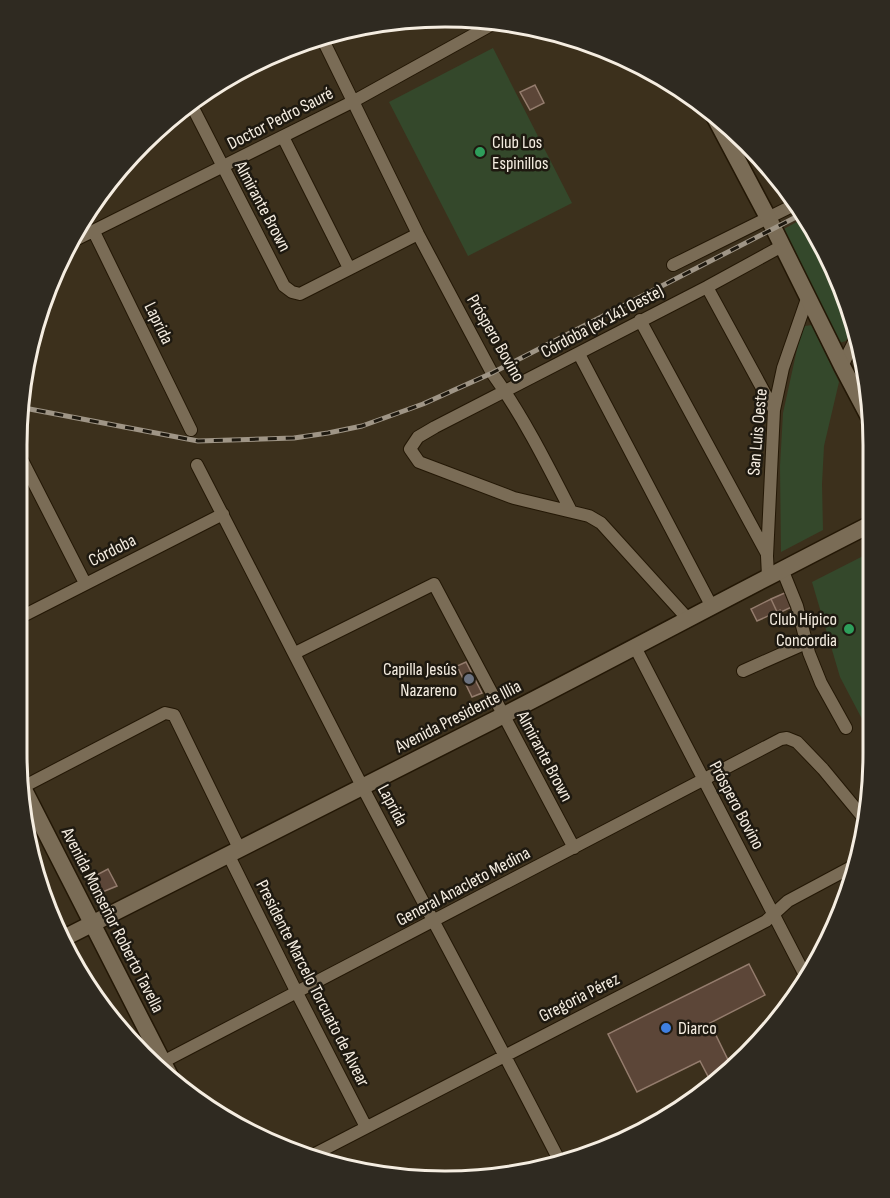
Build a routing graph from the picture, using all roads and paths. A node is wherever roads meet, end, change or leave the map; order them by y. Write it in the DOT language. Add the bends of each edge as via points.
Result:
graph roads {
  1 [pos="482,29"];
  2 [pos="325,45"];
  3 [pos="354,101"];
  4 [pos="194,111"];
  5 [pos="723,133"];
  6 [pos="283,137"];
  7 [pos="222,168"];
  8 [pos="789,208"];
  9 [pos="768,219"];
  10 [pos="94,232"];
  11 [pos="418,234"];
  12 [pos="84,235"];
  13 [pos="782,246"];
  14 [pos="674,265"];
  15 [pos="349,268"];
  16 [pos="706,287"];
  17 [pos="808,296"];
  18 [pos="640,320"];
  19 [pos="851,348"];
  20 [pos="579,354"];
  21 [pos="842,366"];
  22 [pos="506,391"];
  23 [pos="860,400"];
  24 [pos="774,410"];
  25 [pos="191,430"];
  26 [pos="197,465"];
  27 [pos="27,470"];
  28 [pos="571,511"];
  29 [pos="223,514"];
  30 [pos="863,528"];
  31 [pos="767,556"];
  32 [pos="775,573"];
  33 [pos="85,584"];
  34 [pos="712,607"];
  35 [pos="27,614"];
  36 [pos="688,619"];
  37 [pos="806,643"];
  38 [pos="635,647"];
  39 [pos="295,653"];
  40 [pos="743,671"];
  41 [pos="503,715"];
  42 [pos="846,728"];
  43 [pos="704,780"];
  44 [pos="28,782"];
  45 [pos="363,787"];
  46 [pos="31,804"];
  47 [pos="858,812"];
  48 [pos="574,848"];
  49 [pos="234,851"];
  50 [pos="846,871"];
  51 [pos="774,914"];
  52 [pos="434,922"];
  53 [pos="93,923"];
  54 [pos="69,935"];
  55 [pos="802,970"];
  56 [pos="297,993"];
  57 [pos="506,1055"];
  58 [pos="158,1057"];
  59 [pos="167,1066"];
  60 [pos="366,1128"];
  61 [pos="320,1152"];
  62 [pos="557,1156"];
  1 -- 3 [label="street, Doctor Pedro Sauré"];
  2 -- 3 [label="street, Próspero Bovino"];
  3 -- 6 [label="street, Doctor Pedro Sauré"];
  3 -- 11 [label="street, Próspero Bovino"];
  4 -- 7 [label="street, Almirante Brown"];
  5 -- 9 [label="main road"];
  6 -- 7 [label="street, Doctor Pedro Sauré"];
  6 -- 15 [label="street"];
  7 -- 10 [label="street, Doctor Pedro Sauré"];
  7 -- 15 [label="street, Almirante Brown" via="285,286 292,292 300,294"];
  8 -- 9 [label="street"];
  9 -- 13 [label="main road"];
  9 -- 14 [label="street"];
  10 -- 12 [label="street, Doctor Pedro Sauré"];
  10 -- 25 [label="street, Laprida"];
  11 -- 15 [label="street"];
  11 -- 22 [label="street, Próspero Bovino" via="492,373"];
  13 -- 16 [label="street, Córdoba (ex 141 Oeste)"];
  13 -- 17 [label="main road"];
  16 -- 18 [label="street, Córdoba (ex 141 Oeste)"];
  16 -- 24 [label="street"];
  17 -- 21 [label="main road"];
  17 -- 24 [label="street, San Luis Oeste" via="783,368"];
  18 -- 20 [label="street, Córdoba (ex 141 Oeste)"];
  18 -- 31 [label="street"];
  19 -- 21 [label="street"];
  20 -- 22 [label="street, Córdoba (ex 141 Oeste)"];
  20 -- 34 [label="street"];
  21 -- 23 [label="main road"];
  22 -- 28 [label="street, Próspero Bovino"];
  22 -- 28 [label="street, Córdoba (ex 141 Oeste)" via="418,437 410,449 419,462 514,498"];
  24 -- 31 [label="street, San Luis Oeste"];
  26 -- 29 [label="street, Laprida"];
  27 -- 33 [label="street"];
  28 -- 36 [label="street" via="601,524"];
  29 -- 33 [label="street, Córdoba"];
  29 -- 39 [label="street, Laprida"];
  30 -- 32 [label="main road, Avenida Presidente Illia"];
  31 -- 32 [label="street, San Luis Oeste"];
  32 -- 34 [label="main road, Avenida Presidente Illia"];
  32 -- 37 [label="street, San Luis Oeste" via="797,606"];
  33 -- 35 [label="street, Córdoba"];
  34 -- 36 [label="main road, Avenida Presidente Illia"];
  36 -- 38 [label="main road, Avenida Presidente Illia"];
  37 -- 40 [label="street"];
  37 -- 42 [label="street, San Luis Oeste" via="821,683"];
  38 -- 41 [label="main road, Avenida Presidente Illia"];
  38 -- 43 [label="street, Próspero Bovino"];
  39 -- 41 [label="street, Almirante Brown" via="435,584"];
  39 -- 45 [label="street, Laprida"];
  41 -- 45 [label="main road, Avenida Presidente Illia"];
  41 -- 48 [label="street, Almirante Brown"];
  43 -- 47 [label="street, General Anacleto Medina" via="788,738 823,768"];
  43 -- 48 [label="street, General Anacleto Medina"];
  43 -- 51 [label="street, Próspero Bovino"];
  44 -- 49 [label="street, Presidente Marcelo Torcuato de Alvear" via="165,713 174,715"];
  45 -- 49 [label="main road, Avenida Presidente Illia"];
  45 -- 52 [label="street, Laprida"];
  46 -- 53 [label="main road, Avenida Monseñor Roberto Tavella"];
  48 -- 52 [label="street, General Anacleto Medina"];
  49 -- 53 [label="main road, Avenida Presidente Illia"];
  49 -- 56 [label="street, Presidente Marcelo Torcuato de Alvear"];
  50 -- 51 [label="street, Gregoria Pérez" via="788,901"];
  51 -- 55 [label="street, Próspero Bovino"];
  51 -- 57 [label="street, Gregoria Pérez"];
  52 -- 56 [label="street, General Anacleto Medina"];
  52 -- 57 [label="street, Laprida"];
  53 -- 54 [label="main road, Avenida Presidente Illia"];
  53 -- 58 [label="main road, Avenida Monseñor Roberto Tavella"];
  56 -- 59 [label="street, General Anacleto Medina"];
  56 -- 60 [label="street, Presidente Marcelo Torcuato de Alvear"];
  57 -- 60 [label="street, Gregoria Pérez"];
  57 -- 62 [label="street, Laprida"];
  60 -- 61 [label="street, Gregoria Pérez"];
}
